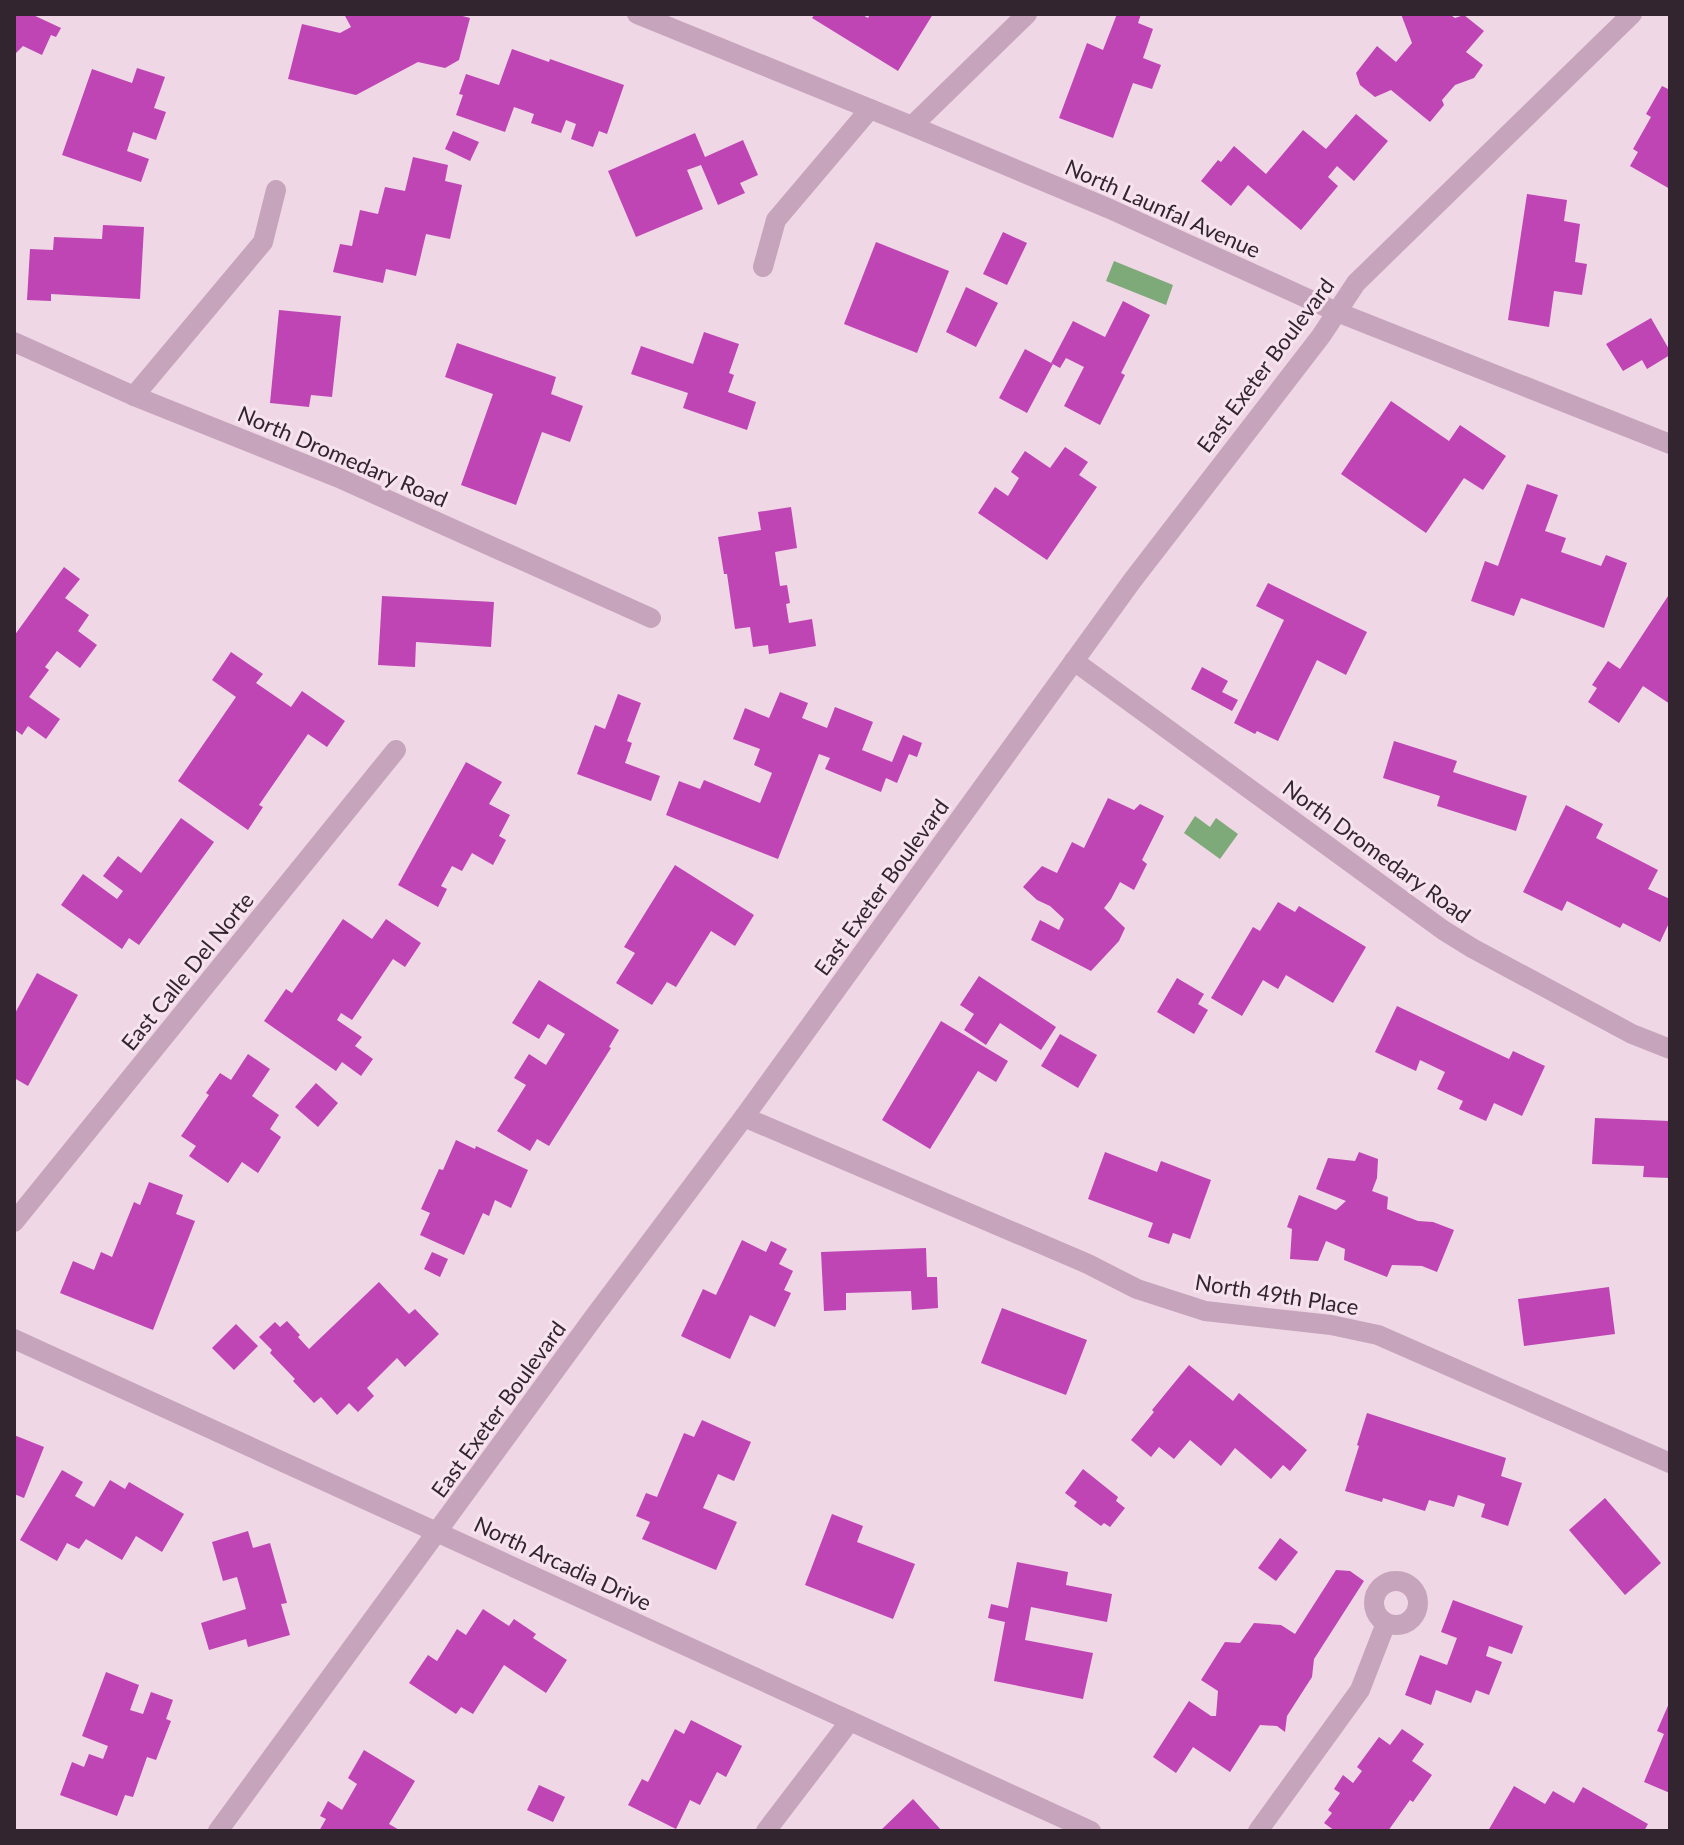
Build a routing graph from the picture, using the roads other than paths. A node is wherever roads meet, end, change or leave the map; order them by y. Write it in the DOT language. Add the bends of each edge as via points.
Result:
graph roads {
  1 [pos="637,14"];
  2 [pos="1027,14"];
  3 [pos="1632,14"];
  4 [pos="870,109"];
  5 [pos="912,126"];
  6 [pos="276,190"];
  7 [pos="763,267"];
  8 [pos="1337,312"];
  9 [pos="14,342"];
  10 [pos="134,396"];
  11 [pos="1670,444"];
  12 [pos="651,618"];
  13 [pos="1074,661"];
  14 [pos="396,750"];
  15 [pos="1670,1049"];
  16 [pos="744,1117"];
  17 [pos="14,1222"];
  18 [pos="14,1339"];
  19 [pos="1670,1463"];
  20 [pos="438,1532"];
  21 [pos="1386,1623"];
  22 [pos="850,1721"];
  23 [pos="218,1831"];
  24 [pos="766,1831"];
  25 [pos="1091,1831"];
  26 [pos="1258,1831"];
  1 -- 4 [label="street, North Launfal Avenue"];
  2 -- 5 [label="street"];
  3 -- 8 [label="street, East Exeter Boulevard" via="1356,283"];
  4 -- 5 [label="street, North Launfal Avenue"];
  4 -- 7 [label="street" via="776,220"];
  5 -- 8 [label="street, North Launfal Avenue"];
  6 -- 10 [label="street" via="263,242"];
  8 -- 11 [label="street, North Launfal Avenue"];
  8 -- 13 [label="street, East Exeter Boulevard"];
  9 -- 10 [label="street, North Dromedary Road"];
  10 -- 12 [label="street, North Dromedary Road" via="339,478"];
  13 -- 15 [label="street, North Dromedary Road" via="1453,936 1632,1034"];
  13 -- 16 [label="street, East Exeter Boulevard"];
  14 -- 17 [label="street, East Calle Del Norte"];
  16 -- 19 [label="street, North 49th Place" via="1137,1289 1205,1311 1378,1335"];
  16 -- 20 [label="street, East Exeter Boulevard"];
  18 -- 20 [label="street, North Arcadia Drive"];
  20 -- 22 [label="street, North Arcadia Drive"];
  20 -- 23 [label="street, East Exeter Boulevard"];
  21 -- 26 [label="street" via="1360,1690"];
  22 -- 24 [label="street"];
  22 -- 25 [label="street, North Arcadia Drive"];
}
